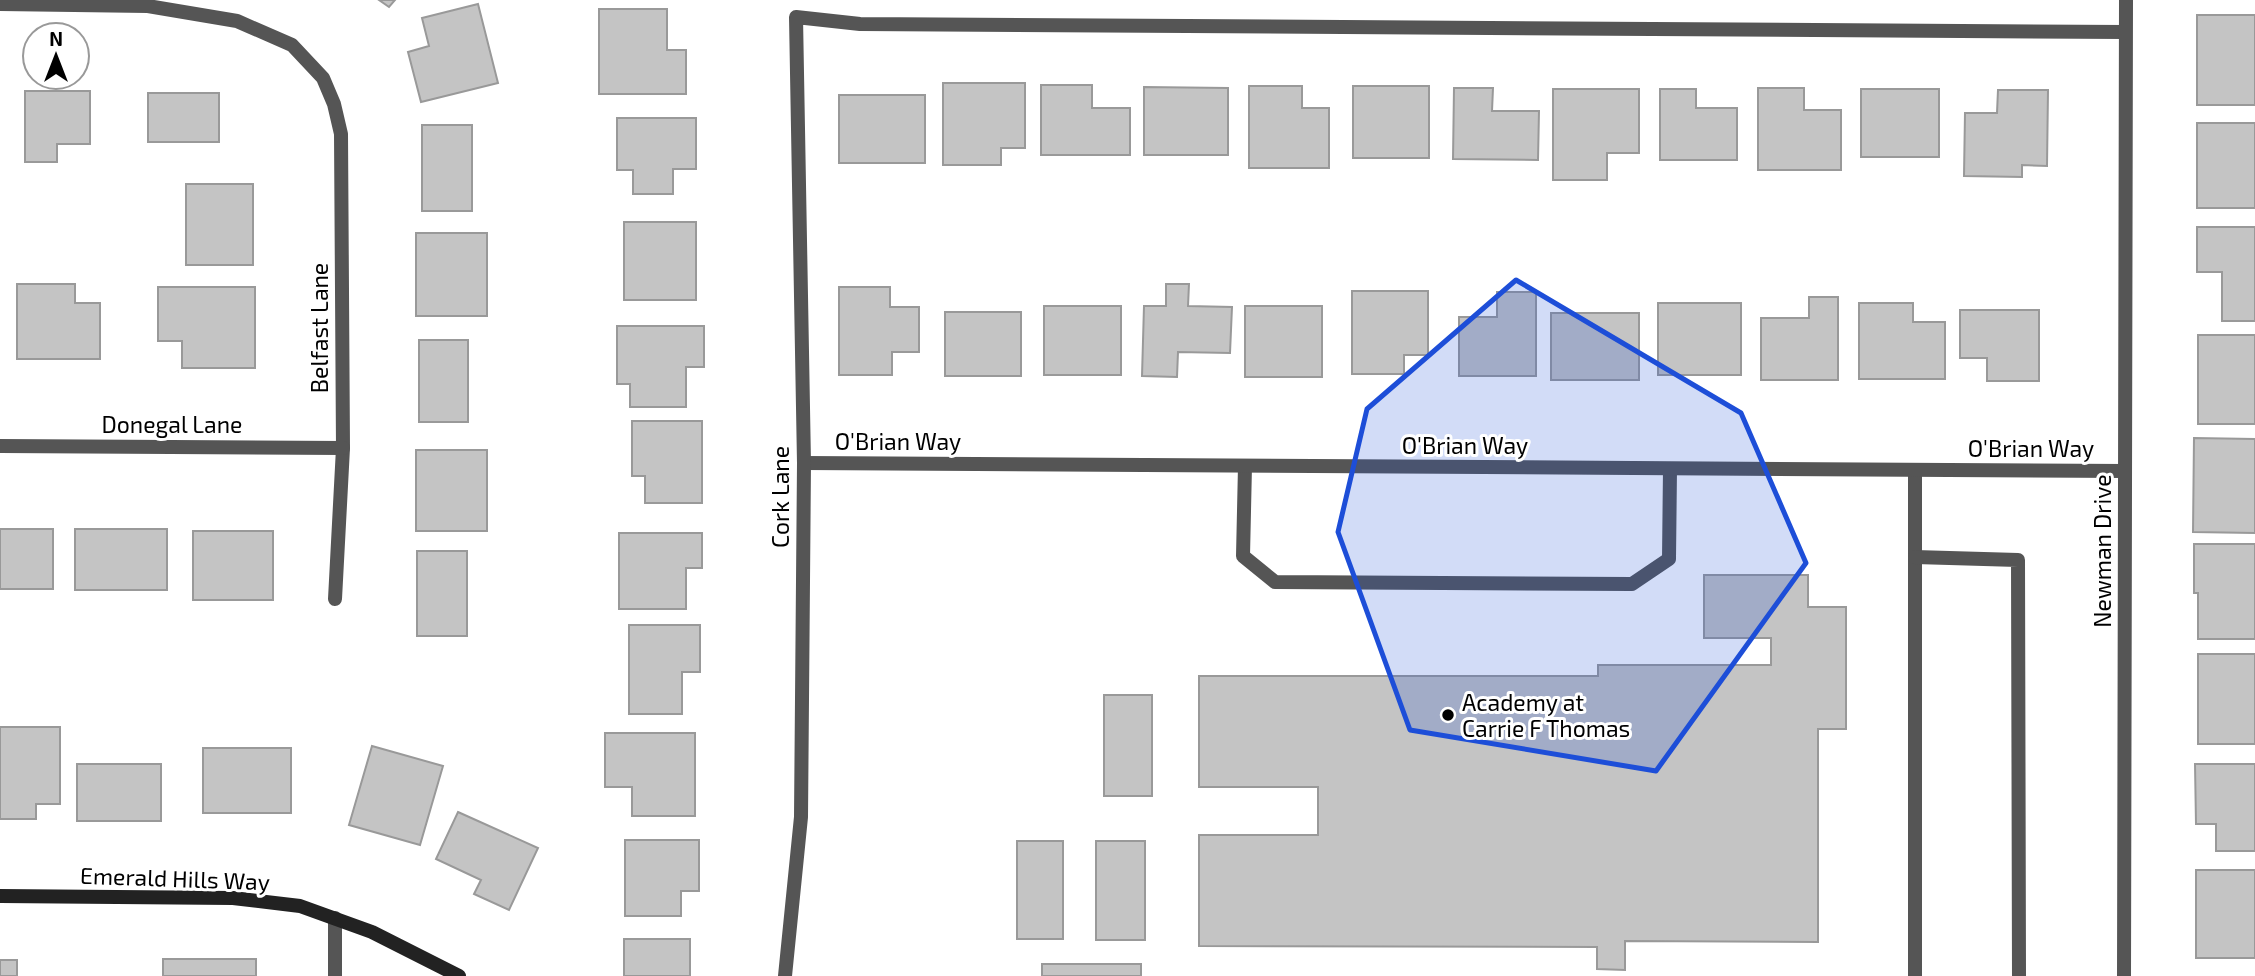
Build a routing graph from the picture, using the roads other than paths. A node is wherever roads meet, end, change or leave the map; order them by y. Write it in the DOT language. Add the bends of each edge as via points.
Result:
graph roads {
  1 [pos="2126,0"];
  2 [pos="0,4"];
  3 [pos="2125,32"];
  4 [pos="0,446"];
  5 [pos="343,449"];
  6 [pos="804,463"];
  7 [pos="1245,466"];
  8 [pos="1670,469"];
  9 [pos="1915,470"];
  10 [pos="2125,471"];
  11 [pos="1915,557"];
  12 [pos="335,599"];
  13 [pos="0,897"];
  14 [pos="335,918"];
  15 [pos="335,976"];
  16 [pos="459,976"];
  17 [pos="785,976"];
  18 [pos="1915,976"];
  19 [pos="2019,976"];
  20 [pos="2124,976"];
  1 -- 3 [label="street, Newman Drive"];
  2 -- 5 [label="street, Belfast Lane" via="148,6 237,21 292,45 323,78 341,134"];
  3 -- 6 [label="street, Cork Lane" via="860,24 796,18"];
  3 -- 10 [label="street, Newman Drive"];
  4 -- 5 [label="street, Donegal Lane"];
  5 -- 12 [label="street, Belfast Lane"];
  6 -- 7 [label="street, O'Brian Way"];
  6 -- 17 [label="street, Cork Lane" via="801,817"];
  7 -- 8 [label="street, O'Brian Way"];
  7 -- 8 [label="street" via="1242,556 1275,582 1289,583 1632,584 1669,559"];
  8 -- 9 [label="street, O'Brian Way"];
  9 -- 10 [label="street, O'Brian Way"];
  9 -- 11 [label="street"];
  10 -- 20 [label="street, Newman Drive"];
  11 -- 18 [label="street"];
  11 -- 19 [label="street" via="2018,560"];
  13 -- 14 [label="street, Emerald Hills Way" via="233,898 300,906"];
  14 -- 15 [label="street"];
  14 -- 16 [label="street, Emerald Hills Way"];
}
